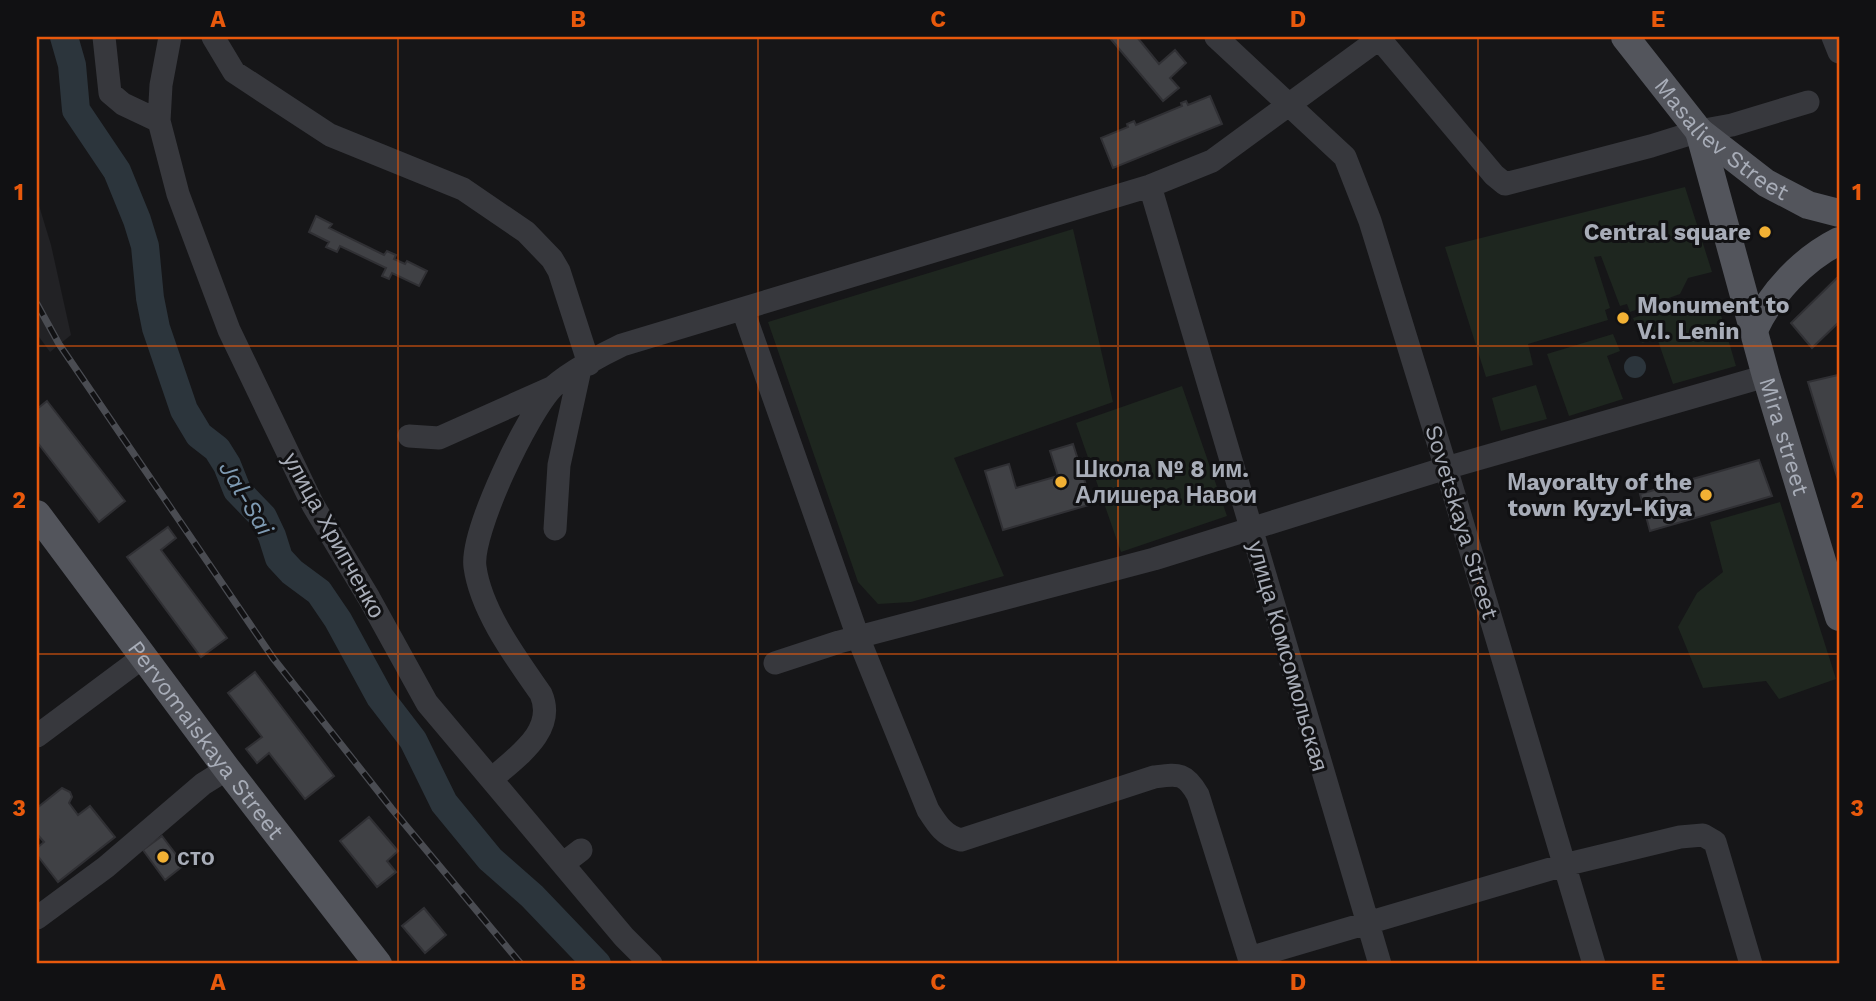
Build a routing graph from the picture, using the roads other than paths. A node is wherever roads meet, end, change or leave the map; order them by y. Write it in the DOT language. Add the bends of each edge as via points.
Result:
graph roads {
  1 [pos="104,37"];
  2 [pos="170,37"];
  3 [pos="213,37"];
  4 [pos="1216,37"];
  5 [pos="1625,37"];
  6 [pos="1833,37"];
  7 [pos="1379,38"];
  8 [pos="1839,52"];
  9 [pos="1808,102"];
  10 [pos="1290,103"];
  11 [pos="159,121"];
  12 [pos="1699,131"];
  13 [pos="1150,186"];
  14 [pos="1839,213"];
  15 [pos="1839,241"];
  16 [pos="743,310"];
  17 [pos="1755,330"];
  18 [pos="585,367"];
  19 [pos="1766,376"];
  20 [pos="554,387"];
  21 [pos="409,436"];
  22 [pos="1446,468"];
  23 [pos="37,514"];
  24 [pos="1251,528"];
  25 [pos="555,529"];
  26 [pos="1839,617"];
  27 [pos="858,637"];
  28 [pos="143,657"];
  29 [pos="775,663"];
  30 [pos="37,736"];
  31 [pos="227,769"];
  32 [pos="492,779"];
  33 [pos="1564,865"];
  34 [pos="37,918"];
  35 [pos="1367,922"];
  36 [pos="1250,961"];
  37 [pos="378,964"];
  38 [pos="650,964"];
  39 [pos="1380,964"];
  40 [pos="1594,964"];
  41 [pos="1751,964"];
  1 -- 11 [label="street" via="110,93"];
  2 -- 11 [label="street, улица Хрипченко"];
  3 -- 18 [label="street" via="234,72 330,135 463,188 526,232 559,271"];
  4 -- 10 [label="street, Sovetskaya Street"];
  5 -- 12 [label="main road, Masaliev Street"];
  6 -- 8 [label="street"];
  7 -- 10 [label="street"];
  7 -- 12 [label="street" via="1505,184"];
  9 -- 12 [label="street"];
  10 -- 13 [label="street" via="1212,161"];
  10 -- 22 [label="street, Sovetskaya Street" via="1345,157 1370,221"];
  11 -- 32 [label="street, улица Хрипченко" via="178,194 229,330 313,505 427,703"];
  12 -- 14 [label="main road, Masaliev Street" via="1776,189 1808,205"];
  12 -- 17 [label="main road, Mira street"];
  13 -- 16 [label="street"];
  13 -- 24 [label="street, улица Комсомольская"];
  15 -- 17 [label="main road" via="1796,272 1766,307"];
  16 -- 18 [label="street" via="622,345"];
  16 -- 27 [label="street"];
  17 -- 19 [label="main road, Mira street"];
  18 -- 20 [label="street"];
  18 -- 25 [label="street" via="559,465"];
  19 -- 22 [label="street"];
  19 -- 26 [label="main road, Mira street"];
  20 -- 21 [label="street" via="439,438"];
  20 -- 32 [label="street" via="533,414 500,481 474,551 475,568 502,638 546,704 544,725"];
  22 -- 24 [label="street"];
  22 -- 33 [label="street, Sovetskaya Street"];
  23 -- 28 [label="main road, Pervomaiskaya Street"];
  24 -- 27 [label="street" via="1154,559"];
  24 -- 35 [label="street, улица Комсомольская"];
  27 -- 29 [label="street"];
  27 -- 36 [label="street" via="928,810 954,838 961,840 1154,777 1184,776 1198,795"];
  28 -- 30 [label="street"];
  28 -- 31 [label="main road, Pervomaiskaya Street"];
  31 -- 34 [label="street"];
  31 -- 37 [label="main road, Pervomaiskaya Street"];
  32 -- 38 [label="street, улица Хрипченко" via="572,856 624,937"];
  33 -- 35 [label="street"];
  33 -- 40 [label="street, Sovetskaya Street"];
  33 -- 41 [label="street" via="1680,837 1710,837"];
  35 -- 36 [label="street"];
  35 -- 39 [label="street, улица Комсомольская"];
}
